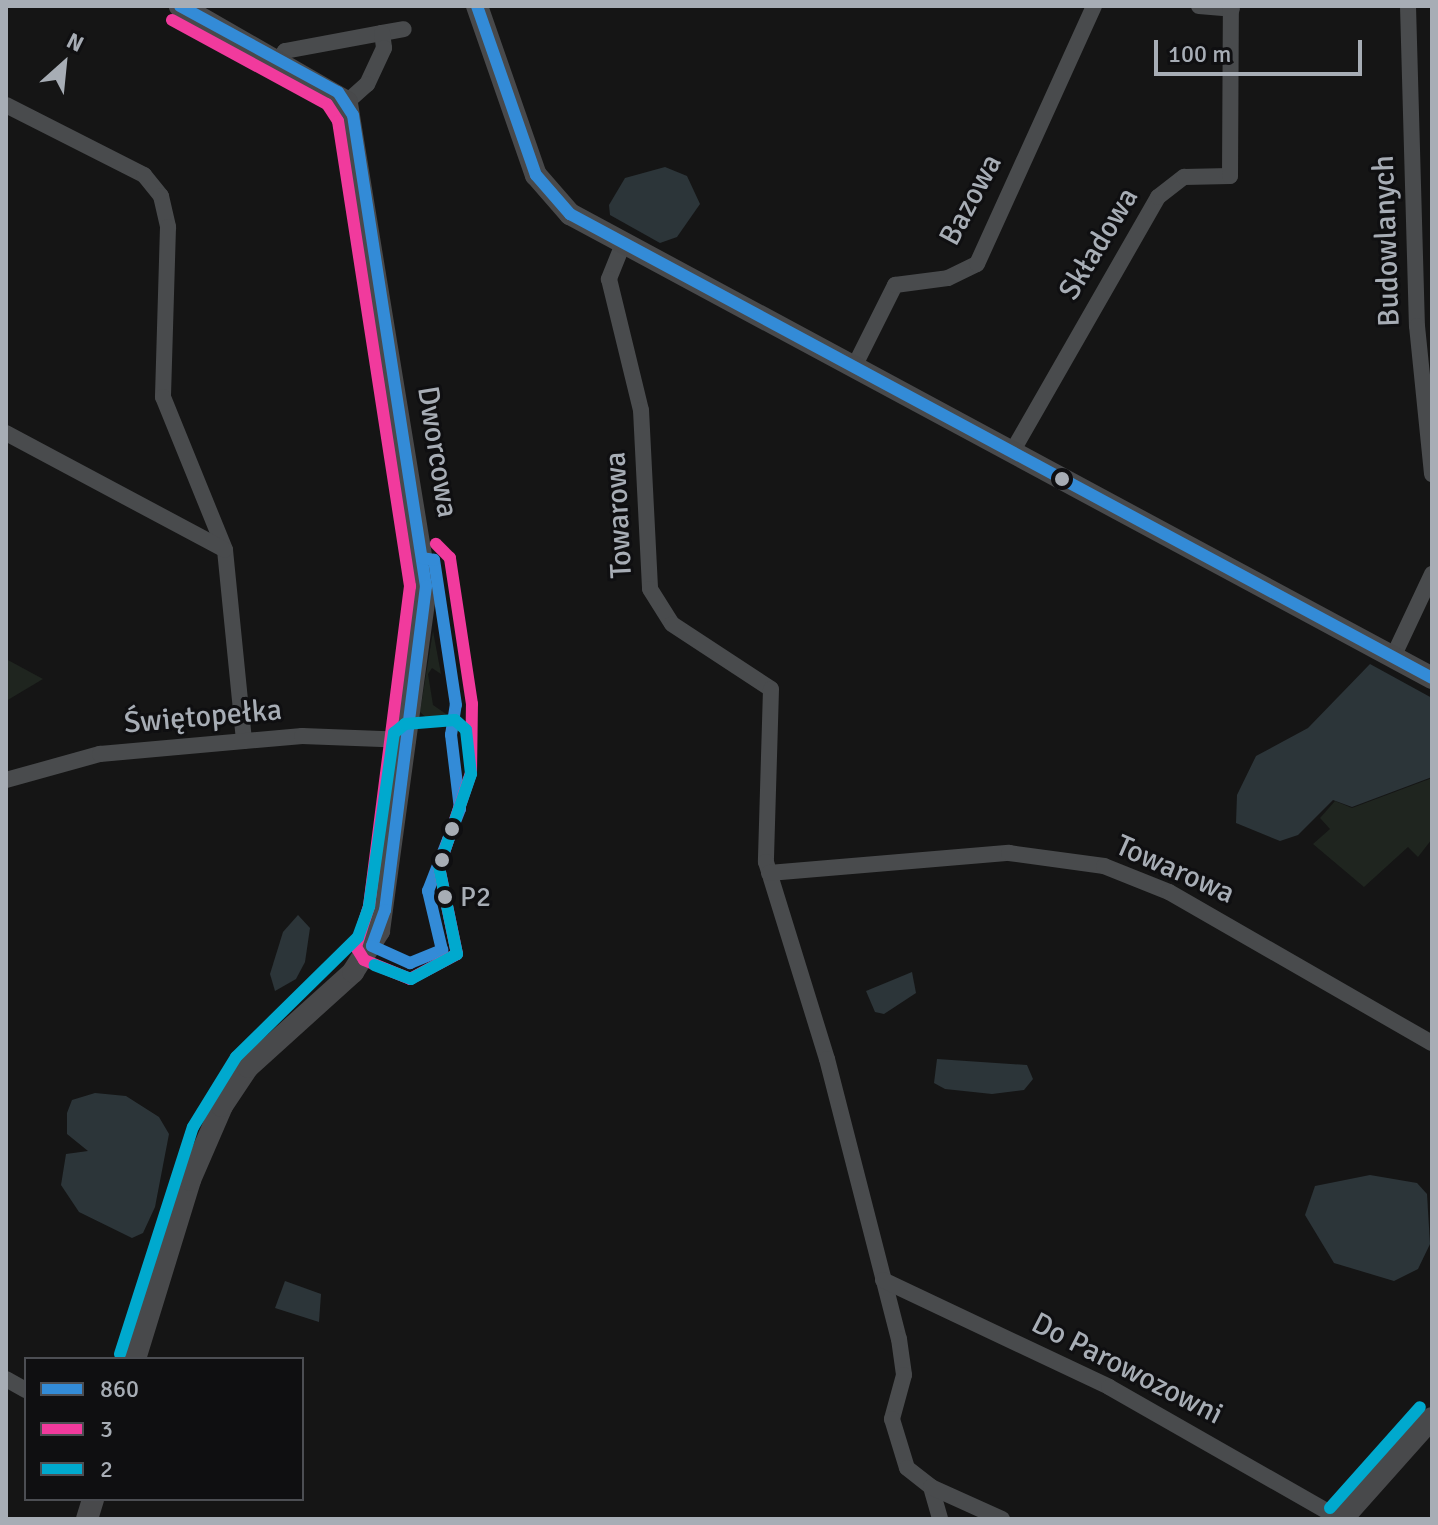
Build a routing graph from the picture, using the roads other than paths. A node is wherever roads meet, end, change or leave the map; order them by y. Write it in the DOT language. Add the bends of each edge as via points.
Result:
graph roads {
  1 [pos="180,6"];
  2 [pos="477,6"];
  3 [pos="1094,6"];
  4 [pos="1199,6"];
  5 [pos="1408,6"];
  6 [pos="1232,8"];
  7 [pos="404,29"];
  8 [pos="382,33"];
  9 [pos="279,59"];
  10 [pos="347,102"];
  11 [pos="6,105"];
  12 [pos="623,244"];
  13 [pos="1424,266"];
  14 [pos="854,367"];
  15 [pos="6,433"];
  16 [pos="1012,452"];
  17 [pos="1432,474"];
  18 [pos="225,550"];
  19 [pos="1432,574"];
  20 [pos="1393,657"];
  21 [pos="1432,678"];
  22 [pos="408,740"];
  23 [pos="244,741"];
  24 [pos="6,780"];
  25 [pos="769,873"];
  26 [pos="1432,1043"];
  27 [pos="883,1280"];
  28 [pos="136,1357"];
  29 [pos="6,1379"];
  30 [pos="24,1389"];
  31 [pos="1432,1418"];
  32 [pos="931,1487"];
  33 [pos="940,1519"];
  34 [pos="1002,1519"];
  35 [pos="1341,1519"];
  1 -- 9 [label="street"];
  2 -- 12 [label="street" via="536,175 555,202"];
  3 -- 14 [label="street, Bazowa" via="977,264 948,278 895,285"];
  4 -- 6 [label="street"];
  5 -- 13 [label="street, Budowlanych"];
  6 -- 16 [label="street, Składowa" via="1230,176 1184,177 1158,197"];
  7 -- 8 [label="street"];
  8 -- 9 [label="street" via="285,51"];
  8 -- 10 [label="street" via="384,48 364,90"];
  9 -- 10 [label="street"];
  10 -- 22 [label="street, Dworcowa" via="426,586"];
  11 -- 18 [label="street" via="144,175 161,196 168,227 163,397"];
  12 -- 14 [label="street"];
  12 -- 25 [label="street, Towarowa" via="609,279 641,410 649,584 672,624 771,689"];
  13 -- 17 [label="street, Budowlanych"];
  14 -- 16 [label="street"];
  15 -- 18 [label="street"];
  16 -- 20 [label="street"];
  18 -- 23 [label="street"];
  19 -- 20 [label="street"];
  20 -- 21 [label="street"];
  22 -- 23 [label="street, Świętopełka"];
  22 -- 28 [label="street, Dworcowa" via="379,931 353,972 248,1067 222,1106 190,1180"];
  23 -- 24 [label="street, Świętopełka" via="78,757"];
  25 -- 26 [label="street, Towarowa" via="1009,853 1104,866 1169,892"];
  25 -- 27 [label="street, Towarowa" via="827,1059"];
  27 -- 32 [label="street, Towarowa" via="904,1375 892,1419 907,1468"];
  27 -- 35 [label="street, Do Parowozowni" via="1109,1387"];
  29 -- 30 [label="street"];
  31 -- 35 [label="street"];
  32 -- 33 [label="street, Towarowa"];
  32 -- 34 [label="street"];
}
